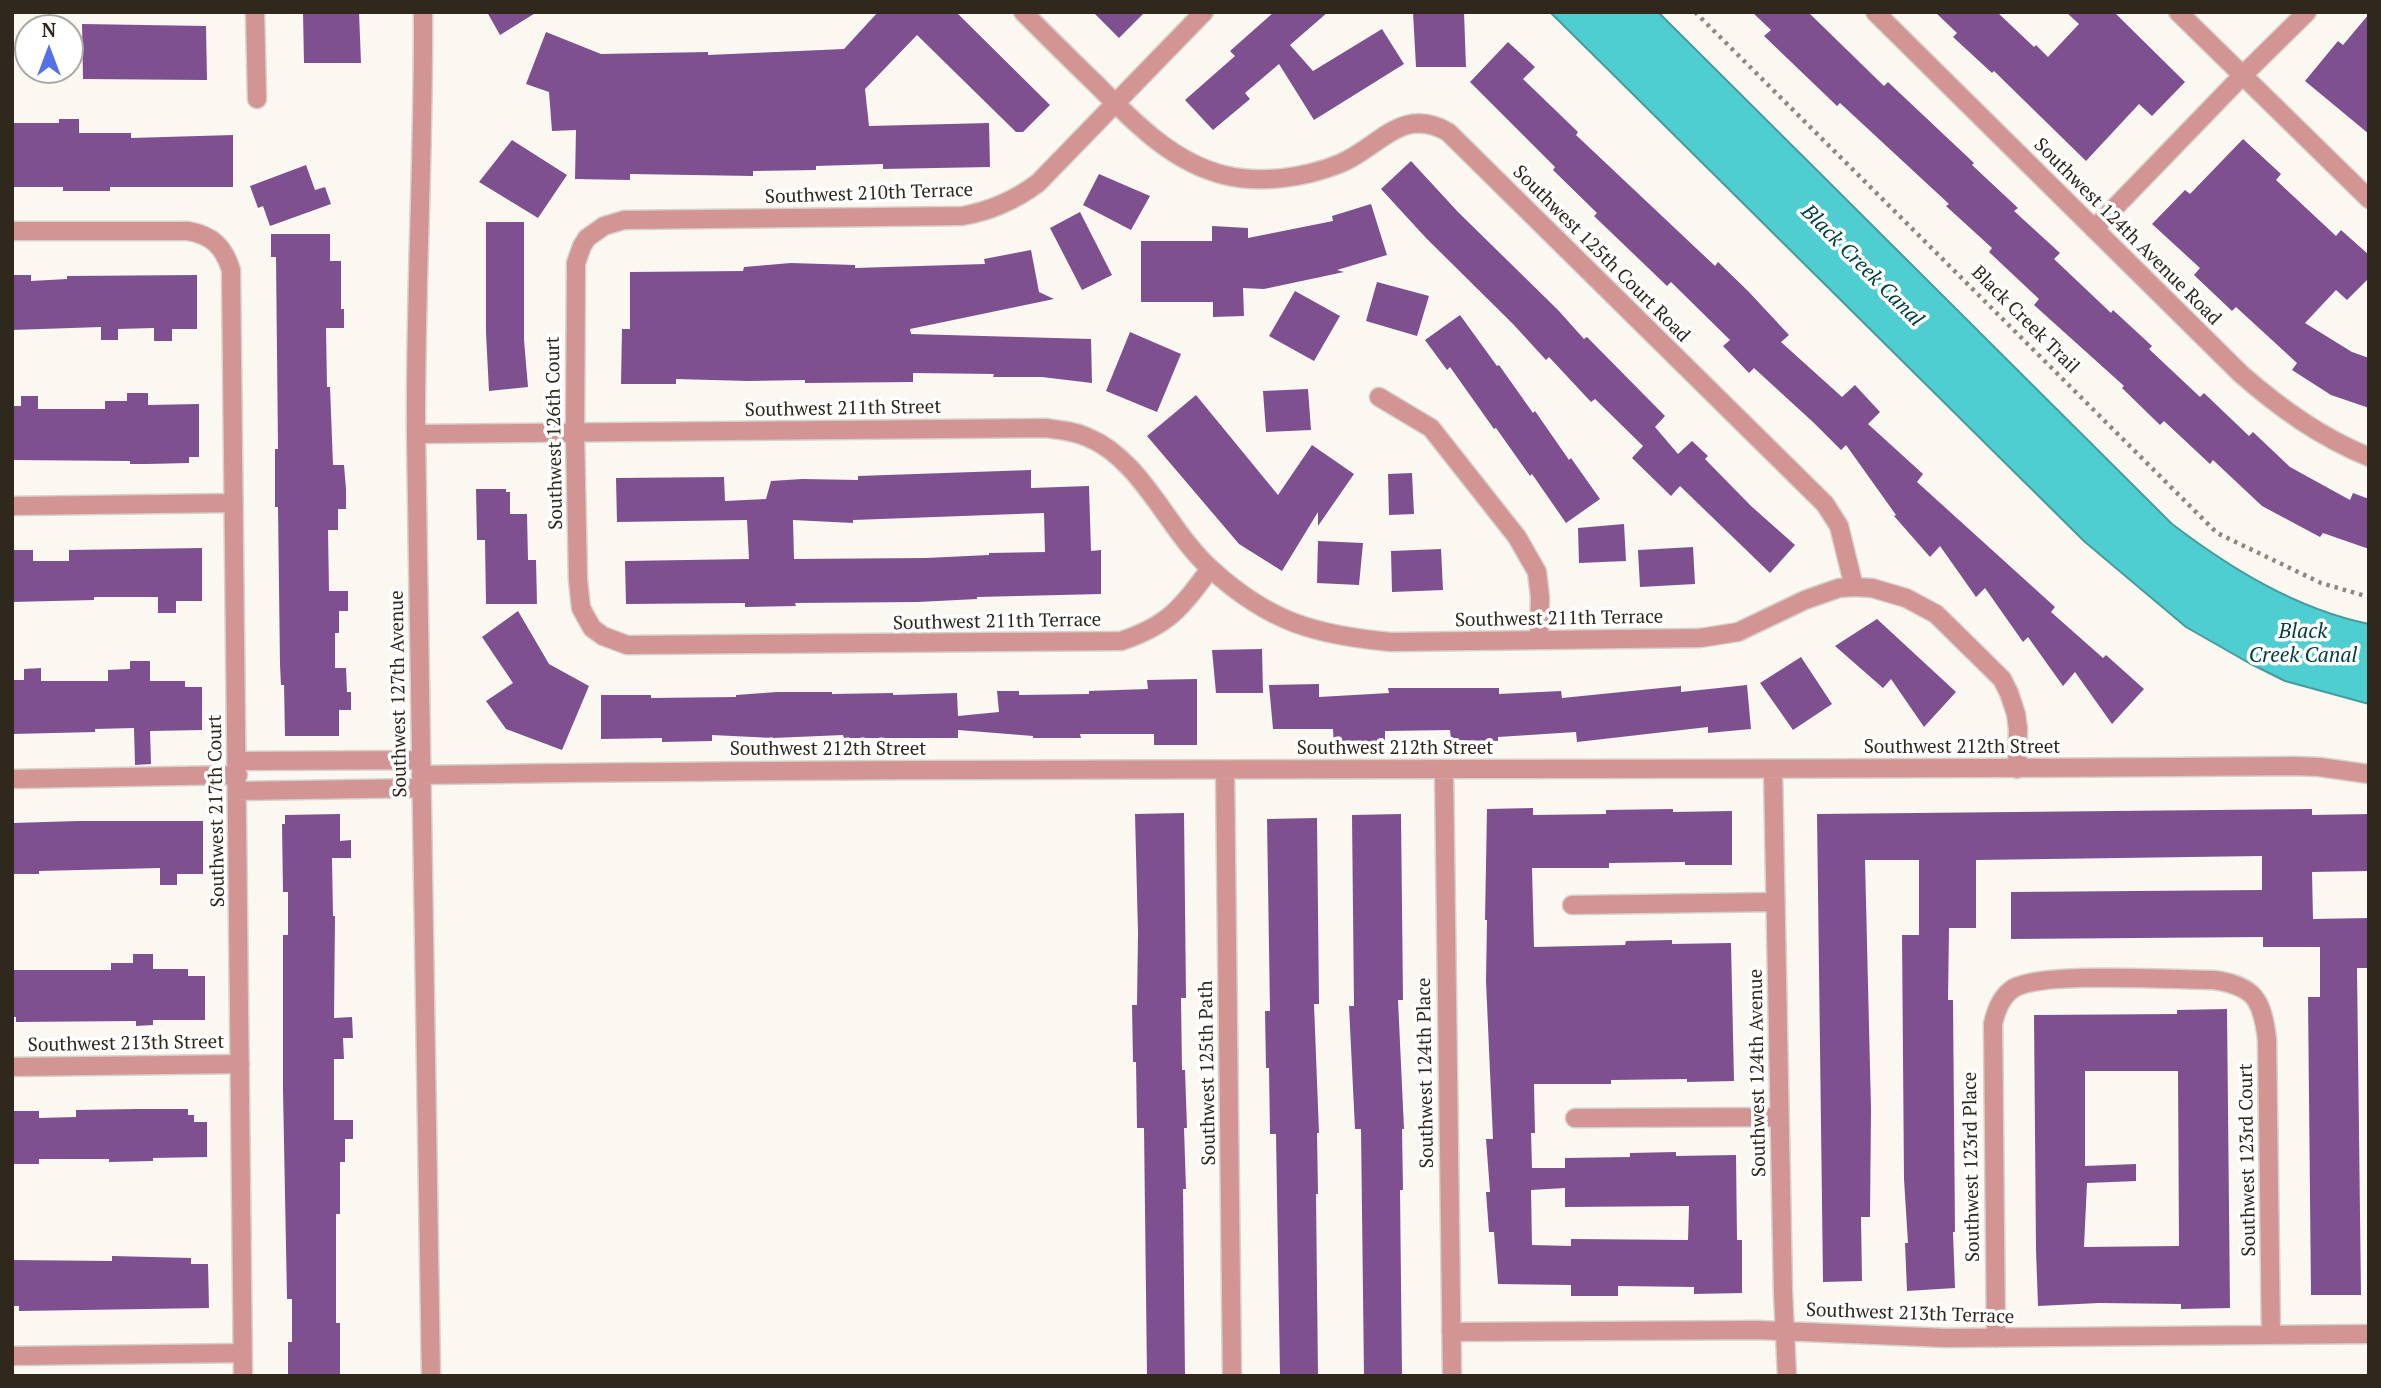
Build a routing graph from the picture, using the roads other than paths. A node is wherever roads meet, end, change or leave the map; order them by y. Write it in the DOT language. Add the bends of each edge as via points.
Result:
graph roads {
  1 [pos="255,12"];
  2 [pos="423,12"];
  3 [pos="1023,12"];
  4 [pos="1204,12"];
  5 [pos="1875,12"];
  6 [pos="2178,12"];
  7 [pos="2307,12"];
  8 [pos="2242,76"];
  9 [pos="257,99"];
  10 [pos="1114,103"];
  11 [pos="2369,199"];
  12 [pos="2094,229"];
  13 [pos="12,231"];
  14 [pos="587,238"];
  15 [pos="1379,397"];
  16 [pos="416,433"];
  17 [pos="575,433"];
  18 [pos="2369,457"];
  19 [pos="233,503"];
  20 [pos="12,506"];
  21 [pos="1210,569"];
  22 [pos="1854,587"];
  23 [pos="592,628"];
  24 [pos="1539,640"];
  25 [pos="2017,769"];
  26 [pos="1225,770"];
  27 [pos="1444,770"];
  28 [pos="1773,770"];
  29 [pos="421,774"];
  30 [pos="2369,774"];
  31 [pos="238,776"];
  32 [pos="12,779"];
  33 [pos="1775,902"];
  34 [pos="1572,905"];
  35 [pos="2003,997"];
  36 [pos="240,1063"];
  37 [pos="12,1067"];
  38 [pos="1779,1117"];
  39 [pos="1575,1118"];
  40 [pos="1785,1331"];
  41 [pos="1451,1332"];
  42 [pos="2369,1334"];
  43 [pos="2271,1335"];
  44 [pos="1996,1338"];
  45 [pos="242,1353"];
  46 [pos="12,1356"];
  47 [pos="243,1376"];
  48 [pos="431,1376"];
  49 [pos="1232,1376"];
  50 [pos="1452,1376"];
  51 [pos="1787,1376"];
  1 -- 9 [label="street"];
  2 -- 16 [label="street, Southwest 127th Avenue"];
  3 -- 10 [label="street, Southwest 125th Court Road"];
  4 -- 10 [label="street, Southwest 210th Terrace"];
  5 -- 12 [label="street, Southwest 124th Avenue Road"];
  6 -- 8 [label="street"];
  7 -- 8 [label="street"];
  8 -- 11 [label="street"];
  8 -- 12 [label="street"];
  10 -- 14 [label="street, Southwest 210th Terrace" via="1038,183 1004,205 979,213 624,220"];
  10 -- 22 [label="street, Southwest 125th Court Road" via="1185,160 1224,176 1247,178 1272,179 1324,170 1358,154 1391,130 1415,123 1448,132 1825,504 1839,526"];
  12 -- 18 [label="street, Southwest 124th Avenue Road" via="2266,396 2325,437"];
  13 -- 19 [label="street, Southwest 217th Court" via="188,231 201,233 222,249 232,279"];
  14 -- 17 [label="street, Southwest 126th Court" via="575,276"];
  15 -- 24 [label="street" via="1431,428 1517,537 1537,572"];
  16 -- 17 [label="street, Southwest 211th Street"];
  16 -- 29 [label="street, Southwest 127th Avenue"];
  17 -- 21 [label="street, Southwest 211th Street" via="1066,431 1088,437 1126,463"];
  17 -- 23 [label="street, Southwest 126th Court" via="579,595"];
  19 -- 20 [label="street"];
  19 -- 31 [label="street, Southwest 217th Court"];
  21 -- 23 [label="street, Southwest 211th Terrace" via="1166,621 1121,641 641,646 615,641"];
  21 -- 24 [label="street, Southwest 211th Terrace" via="1274,616 1330,635 1391,642"];
  22 -- 24 [label="street, Southwest 211th Terrace" via="1823,593 1754,626 1720,636"];
  22 -- 25 [label="street" via="1891,593 1936,614 2002,679 2016,714"];
  25 -- 28 [label="street, Southwest 212th Street"];
  25 -- 30 [label="street, Southwest 212th Street" via="2292,766"];
  26 -- 27 [label="street, Southwest 212th Street"];
  26 -- 29 [label="street, Southwest 212th Street"];
  26 -- 49 [label="street, Southwest 125th Path"];
  27 -- 28 [label="street, Southwest 212th Street"];
  27 -- 41 [label="street, Southwest 124th Place"];
  28 -- 33 [label="street, Southwest 124th Avenue"];
  29 -- 31 [label="street, Southwest 212th Street"];
  29 -- 31 [label="street, Southwest 212th Street"];
  29 -- 48 [label="street, Southwest 127th Avenue"];
  31 -- 32 [label="street, Southwest 212th Street"];
  31 -- 36 [label="street, Southwest 217th Court"];
  33 -- 34 [label="street"];
  33 -- 38 [label="street, Southwest 124th Avenue"];
  35 -- 43 [label="street, Southwest 123rd Court" via="2027,982 2214,980 2248,990 2262,1007 2267,1039"];
  35 -- 44 [label="street, Southwest 123rd Place" via="1992,1041"];
  36 -- 37 [label="street, Southwest 213th Street"];
  36 -- 45 [label="street, Southwest 217th Court"];
  38 -- 39 [label="street"];
  38 -- 40 [label="street, Southwest 124th Avenue"];
  40 -- 41 [label="street, Southwest 213th Terrace"];
  40 -- 44 [label="street, Southwest 213th Terrace"];
  40 -- 51 [label="street, Southwest 124th Avenue"];
  41 -- 50 [label="street, Southwest 124th Place"];
  42 -- 43 [label="street, Southwest 213th Terrace"];
  43 -- 44 [label="street, Southwest 213th Terrace"];
  45 -- 46 [label="street"];
  45 -- 47 [label="street, Southwest 217th Court"];
}
